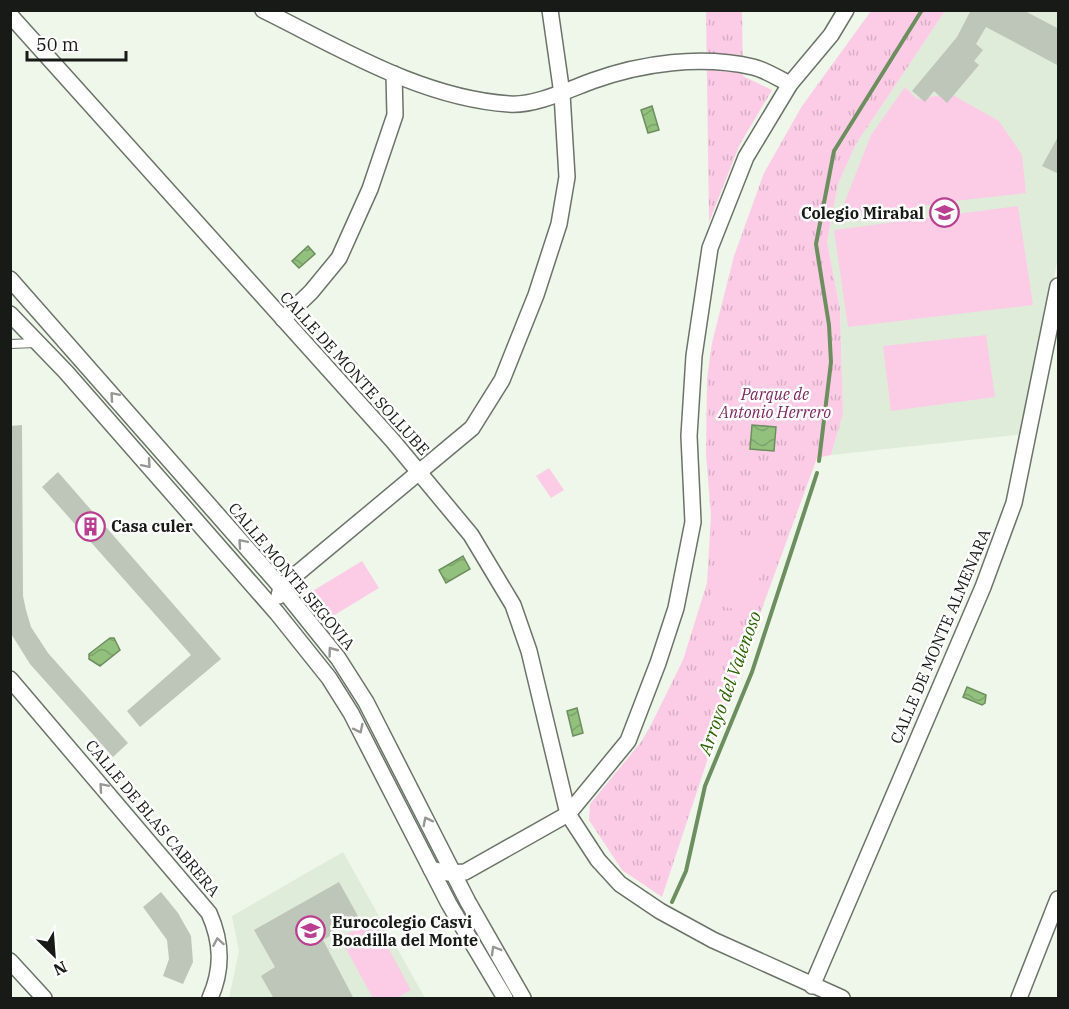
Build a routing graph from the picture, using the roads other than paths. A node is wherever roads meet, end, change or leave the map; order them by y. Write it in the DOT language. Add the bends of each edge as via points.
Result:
graph roads {
  1 [pos="263,10"];
  2 [pos="550,10"];
  3 [pos="846,10"];
  4 [pos="10,15"];
  5 [pos="394,74"];
  6 [pos="790,84"];
  7 [pos="562,94"];
  8 [pos="10,279"];
  9 [pos="1059,286"];
  10 [pos="10,314"];
  11 [pos="283,319"];
  12 [pos="37,343"];
  13 [pos="10,344"];
  14 [pos="420,473"];
  15 [pos="252,585"];
  16 [pos="281,586"];
  17 [pos="277,613"];
  18 [pos="10,679"];
  19 [pos="568,814"];
  20 [pos="431,869"];
  21 [pos="459,876"];
  22 [pos="1059,899"];
  23 [pos="449,904"];
  24 [pos="14,969"];
  25 [pos="812,986"];
  26 [pos="44,999"];
  27 [pos="210,999"];
  28 [pos="505,999"];
  29 [pos="523,999"];
  30 [pos="842,999"];
  31 [pos="1019,999"];
  1 -- 5 [label="street"];
  2 -- 7 [label="street"];
  3 -- 6 [label="street" via="831,35"];
  4 -- 11 [label="street, CALLE DE MONTE SOLLUBE"];
  5 -- 7 [label="street" via="458,96 511,105"];
  5 -- 11 [label="street" via="394,115 370,189 339,258"];
  6 -- 7 [label="street" via="755,67 705,60 636,69"];
  6 -- 19 [label="street" via="746,157 710,248 694,356 689,436 693,522 676,608 628,741"];
  7 -- 14 [label="street" via="567,177 559,224 536,295 502,380 472,428"];
  16 -- 8 [label="street, CALLE MONTE SEGOVIA, one-way"];
  9 -- 25 [label="street, CALLE DE MONTE ALMENARA" via="1014,502 983,587"];
  10 -- 12 [label="street"];
  11 -- 14 [label="street, CALLE DE MONTE SOLLUBE"];
  12 -- 13 [label="lane"];
  12 -- 15 [label="street, one-way"];
  14 -- 16 [label="street"];
  14 -- 19 [label="street, CALLE DE MONTE SOLLUBE" via="471,535 513,605 529,651"];
  15 -- 16 [label="street"];
  15 -- 17 [label="street"];
  16 -- 17 [label="street"];
  21 -- 16 [label="street, CALLE MONTE SEGOVIA, one-way" via="366,702 338,658"];
  17 -- 20 [label="street, one-way" via="351,713"];
  27 -- 18 [label="street, CALLE DE BLAS CABRERA, one-way" via="218,976 220,951 215,925 202,902"];
  19 -- 21 [label="street"];
  19 -- 25 [label="street, CALLE DE MONTE SOLLUBE" via="597,860 620,884 713,940"];
  20 -- 21 [label="street"];
  20 -- 23 [label="street"];
  21 -- 23 [label="street"];
  29 -- 21 [label="street, CALLE MONTE SEGOVIA, one-way"];
  22 -- 31 [label="street"];
  23 -- 28 [label="street"];
  24 -- 26 [label="street"];
  25 -- 30 [label="street, CALLE DE MONTE SOLLUBE"];
}
